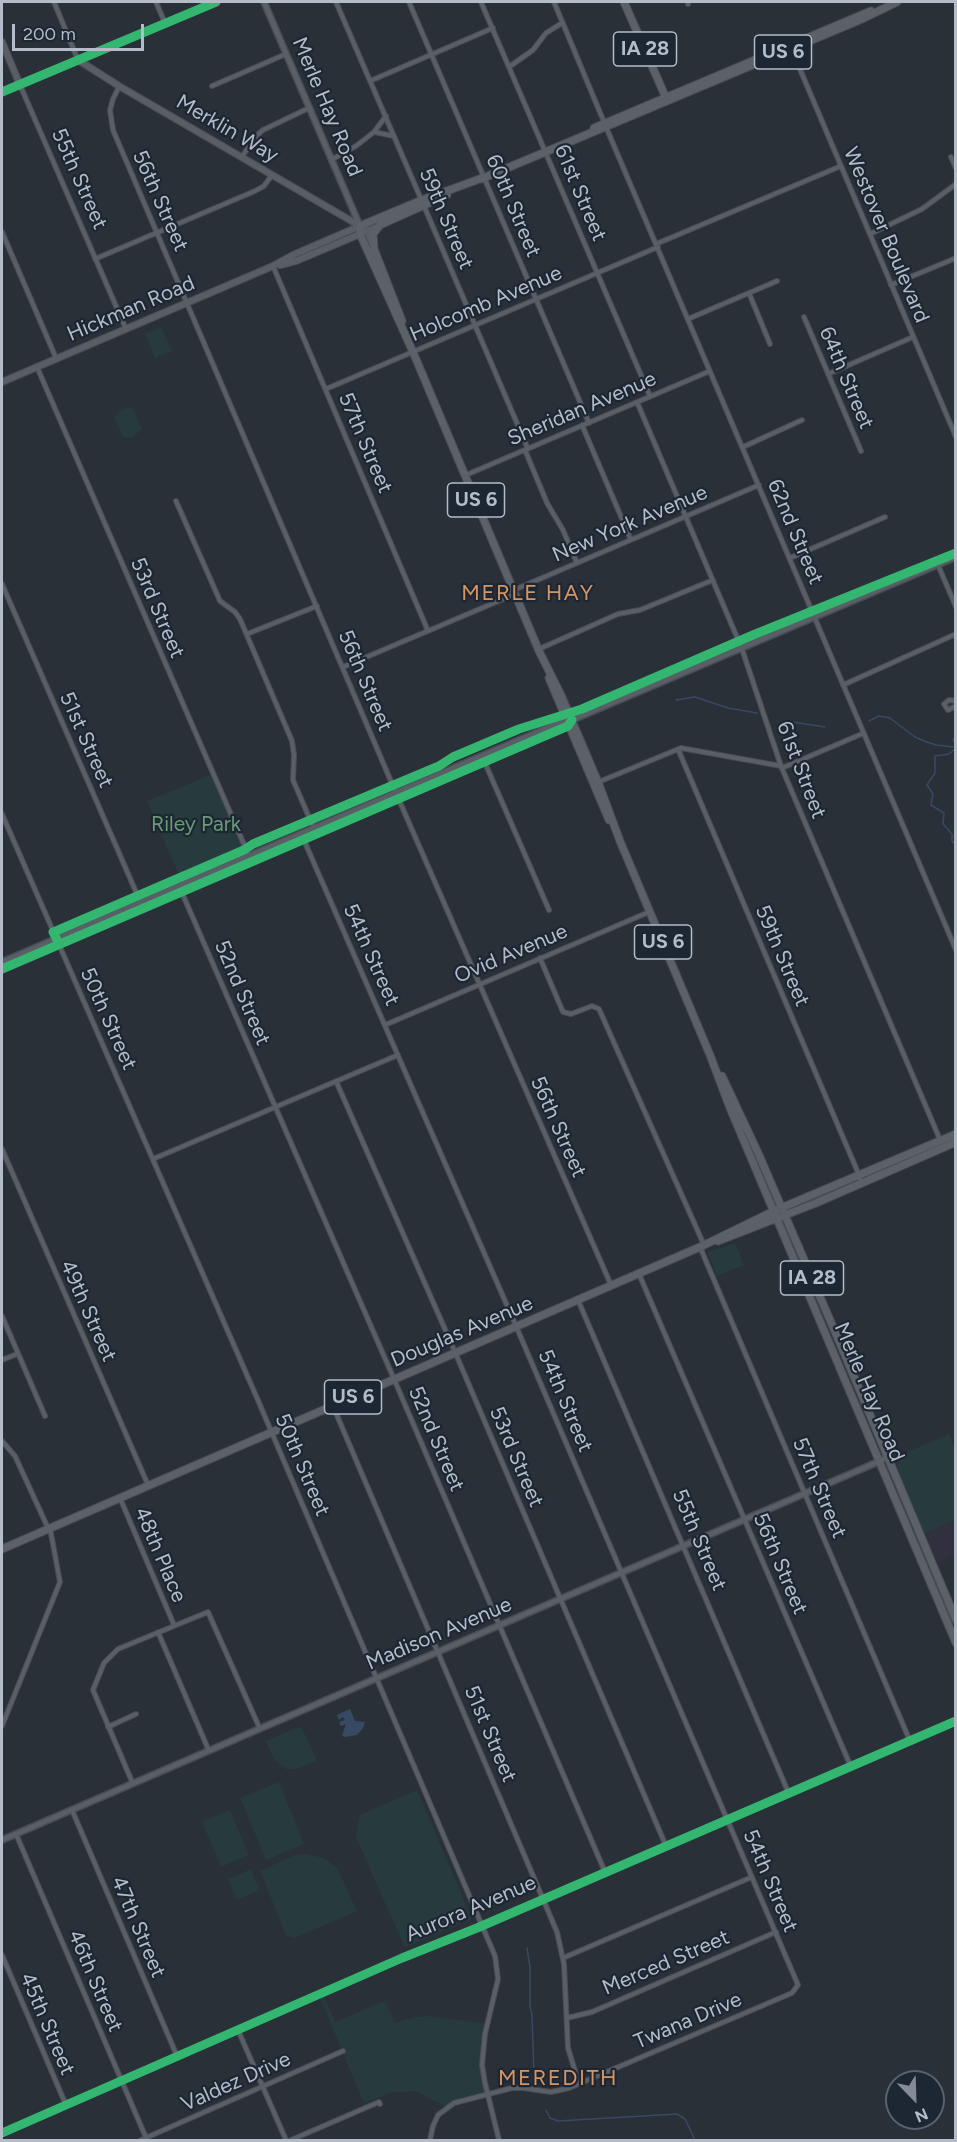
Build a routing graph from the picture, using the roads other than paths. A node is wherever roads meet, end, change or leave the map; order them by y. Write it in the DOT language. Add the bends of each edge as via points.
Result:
graph roads {
  1 [pos="54,2"];
  2 [pos="156,2"];
  3 [pos="216,2"];
  4 [pos="264,2"];
  5 [pos="336,2"];
  6 [pos="409,2"];
  7 [pos="481,2"];
  8 [pos="554,2"];
  9 [pos="624,2"];
  10 [pos="897,2"];
  11 [pos="562,22"];
  12 [pos="165,23"];
  13 [pos="492,28"];
  14 [pos="2,42"];
  15 [pos="790,46"];
  16 [pos="286,54"];
  17 [pos="431,54"];
  18 [pos="78,60"];
  19 [pos="509,67"];
  20 [pos="370,81"];
  21 [pos="20,85"];
  22 [pos="119,86"];
  23 [pos="212,86"];
  24 [pos="2,92"];
  25 [pos="666,99"];
  26 [pos="309,108"];
  27 [pos="386,116"];
  28 [pos="605,125"];
  29 [pos="374,132"];
  30 [pos="394,136"];
  31 [pos="546,151"];
  32 [pos="242,157"];
  33 [pos="951,157"];
  34 [pos="331,160"];
  35 [pos="841,166"];
  36 [pos="956,168"];
  37 [pos="272,175"];
  38 [pos="485,177"];
  39 [pos="956,184"];
  40 [pos="423,203"];
  41 [pos="380,225"];
  42 [pos="362,230"];
  43 [pos="2,232"];
  44 [pos="158,233"];
  45 [pos="870,234"];
  46 [pos="657,245"];
  47 [pos="374,249"];
  48 [pos="956,258"];
  49 [pos="96,259"];
  50 [pos="273,266"];
  51 [pos="597,273"];
  52 [pos="777,281"];
  53 [pos="891,285"];
  54 [pos="749,293"];
  55 [pos="536,299"];
  56 [pos="188,302"];
  57 [pos="804,317"];
  58 [pos="688,319"];
  59 [pos="475,325"];
  60 [pos="126,329"];
  61 [pos="913,337"];
  62 [pos="771,344"];
  63 [pos="413,352"];
  64 [pos="57,358"];
  65 [pos="36,367"];
  66 [pos="710,371"];
  67 [pos="828,374"];
  68 [pos="2,382"];
  69 [pos="326,389"];
  70 [pos="650,396"];
  71 [pos="637,402"];
  72 [pos="801,420"];
  73 [pos="589,423"];
  74 [pos="582,426"];
  75 [pos="956,437"];
  76 [pos="743,447"];
  77 [pos="526,449"];
  78 [pos="861,451"];
  79 [pos="465,476"];
  80 [pos="759,485"];
  81 [pos="176,501"];
  82 [pos="686,516"];
  83 [pos="885,517"];
  84 [pos="631,540"];
  85 [pos="956,557"];
  86 [pos="790,558"];
  87 [pos="577,563"];
  88 [pos="938,565"];
  89 [pos="713,580"];
  90 [pos="2,584"];
  91 [pos="514,592"];
  92 [pos="317,606"];
  93 [pos="956,607"];
  94 [pos="815,617"];
  95 [pos="429,631"];
  96 [pos="247,634"];
  97 [pos="956,634"];
  98 [pos="538,649"];
  99 [pos="742,649"];
  100 [pos="343,667"];
  101 [pos="843,684"];
  102 [pos="956,701"];
  103 [pos="956,706"];
  104 [pos="569,722"];
  105 [pos="864,733"];
  106 [pos="678,748"];
  107 [pos="484,759"];
  108 [pos="781,767"];
  109 [pos="596,784"];
  110 [pos="397,796"];
  111 [pos="2,814"];
  112 [pos="315,831"];
  113 [pos="302,836"];
  114 [pos="250,859"];
  115 [pos="180,889"];
  116 [pos="141,905"];
  117 [pos="549,910"];
  118 [pos="649,911"];
  119 [pos="57,941"];
  120 [pos="956,950"];
  121 [pos="540,958"];
  122 [pos="2,962"];
  123 [pos="2,969"];
  124 [pos="479,984"];
  125 [pos="385,1025"];
  126 [pos="398,1055"];
  127 [pos="710,1055"];
  128 [pos="336,1081"];
  129 [pos="275,1107"];
  130 [pos="956,1134"];
  131 [pos="956,1142"];
  132 [pos="942,1143"];
  133 [pos="2,1149"];
  134 [pos="153,1159"];
  135 [pos="862,1179"];
  136 [pos="782,1207"];
  137 [pos="774,1211"];
  138 [pos="785,1215"];
  139 [pos="777,1219"];
  140 [pos="702,1246"];
  141 [pos="639,1273"];
  142 [pos="611,1285"];
  143 [pos="578,1299"];
  144 [pos="2,1316"];
  145 [pos="516,1326"];
  146 [pos="455,1352"];
  147 [pos="18,1353"];
  148 [pos="2,1360"];
  149 [pos="394,1379"];
  150 [pos="332,1406"];
  151 [pos="45,1416"];
  152 [pos="272,1432"];
  153 [pos="2,1441"];
  154 [pos="888,1456"];
  155 [pos="880,1461"];
  156 [pos="148,1485"];
  157 [pos="805,1493"];
  158 [pos="119,1498"];
  159 [pos="744,1520"];
  160 [pos="49,1528"];
  161 [pos="683,1546"];
  162 [pos="2,1549"];
  163 [pos="622,1572"];
  164 [pos="561,1599"];
  165 [pos="956,1620"];
  166 [pos="174,1625"];
  167 [pos="499,1625"];
  168 [pos="158,1632"];
  169 [pos="956,1643"];
  170 [pos="438,1652"];
  171 [pos="377,1678"];
  172 [pos="136,1714"];
  173 [pos="956,1721"];
  174 [pos="2,1726"];
  175 [pos="108,1727"];
  176 [pos="260,1729"];
  177 [pos="910,1741"];
  178 [pos="209,1751"];
  179 [pos="850,1767"];
  180 [pos="133,1784"];
  181 [pos="789,1794"];
  182 [pos="72,1810"];
  183 [pos="728,1820"];
  184 [pos="16,1834"];
  185 [pos="2,1840"];
  186 [pos="666,1846"];
  187 [pos="605,1872"];
  188 [pos="752,1877"];
  189 [pos="544,1899"];
  190 [pos="483,1925"];
  191 [pos="776,1932"];
  192 [pos="2,1955"];
  193 [pos="563,1958"];
  194 [pos="797,1982"];
  195 [pos="567,2018"];
  196 [pos="238,2030"];
  197 [pos="343,2051"];
  198 [pos="177,2056"];
  199 [pos="121,2081"];
  200 [pos="579,2084"];
  201 [pos="262,2087"];
  202 [pos="488,2094"];
  203 [pos="380,2104"];
  204 [pos="66,2105"];
  205 [pos="2,2133"];
  206 [pos="145,2140"];
  207 [pos="285,2140"];
  208 [pos="291,2140"];
  209 [pos="430,2140"];
  210 [pos="499,2140"];
  1 -- 18 [label="street"];
  2 -- 12 [label="street"];
  3 -- 12 [label="street"];
  4 -- 16 [label="street, Merle Hay Road"];
  5 -- 20 [label="street, 59th Street"];
  6 -- 17 [label="street, 60th Street"];
  7 -- 13 [label="street, 61st Street"];
  8 -- 11 [label="street, 62nd Street"];
  9 -- 25 [label="main road, IA 28"];
  10 -- 15 [label="main road, Hickman Road / US 6"];
  11 -- 19 [label="street"];
  11 -- 28 [label="street, 62nd Street"];
  12 -- 18 [label="street"];
  13 -- 17 [label="street"];
  13 -- 19 [label="street, 61st Street"];
  14 -- 21 [label="main road, 55th Street"];
  15 -- 25 [label="main road, Hickman Road / US 6"];
  15 -- 35 [label="street, Westover Boulevard"];
  16 -- 23 [label="street"];
  16 -- 26 [label="street, Merle Hay Road"];
  17 -- 20 [label="street"];
  17 -- 38 [label="street, 60th Street"];
  18 -- 21 [label="main road"];
  18 -- 22 [label="main road, Merklin Way"];
  19 -- 31 [label="street, 61st Street"];
  20 -- 27 [label="street, 59th Street"];
  21 -- 24 [label="street"];
  21 -- 49 [label="street, 55th Street"];
  22 -- 32 [label="main road, Merklin Way"];
  22 -- 44 [label="street, 56th Street" via="110,110 113,130"];
  25 -- 28 [label="main road, Hickman Road / US 6"];
  26 -- 32 [label="street" via="263,129"];
  26 -- 34 [label="street, Merle Hay Road"];
  27 -- 29 [label="street"];
  27 -- 30 [label="street, 59th Street"];
  28 -- 31 [label="main road, Hickman Road / US 6"];
  28 -- 46 [label="street, 62nd Street"];
  29 -- 30 [label="street"];
  29 -- 34 [label="street"];
  30 -- 40 [label="street, 59th Street"];
  31 -- 38 [label="main road, Hickman Road / US 6"];
  31 -- 51 [label="street, 61st Street"];
  32 -- 37 [label="main road, Merklin Way"];
  33 -- 36 [label="street"];
  34 -- 42 [label="street, Merle Hay Road"];
  35 -- 45 [label="street, Westover Boulevard"];
  35 -- 46 [label="street, Holcomb Avenue"];
  37 -- 42 [label="main road, Merklin Way"];
  37 -- 44 [label="street" via="260,189"];
  38 -- 40 [label="main road, Hickman Road / US 6"];
  38 -- 55 [label="street, 60th Street"];
  39 -- 45 [label="street" via="922,209"];
  40 -- 41 [label="main road, Hickman Road / US 6"];
  40 -- 42 [label="main road, Hickman Road / US 6"];
  40 -- 59 [label="street, 59th Street"];
  41 -- 42 [label="main road, Hickman Road"];
  41 -- 47 [label="main road" via="373,234"];
  42 -- 47 [label="main road, Merle Hay Road"];
  42 -- 50 [label="main road, Hickman Road" via="302,251"];
  42 -- 63 [label="main road, Merle Hay Road / US 6"];
  43 -- 64 [label="street"];
  44 -- 49 [label="street"];
  44 -- 56 [label="street, 56th Street"];
  45 -- 53 [label="street, Westover Boulevard"];
  46 -- 51 [label="street, Holcomb Avenue"];
  46 -- 58 [label="street, 62nd Street"];
  47 -- 63 [label="main road, Merle Hay Road / US 6"];
  48 -- 53 [label="street"];
  49 -- 60 [label="street, 55th Street"];
  50 -- 56 [label="main road, Hickman Road"];
  50 -- 69 [label="street, 57th Street"];
  51 -- 55 [label="street, Holcomb Avenue"];
  51 -- 70 [label="street, 61st Street"];
  52 -- 54 [label="street"];
  53 -- 61 [label="street, Westover Boulevard"];
  54 -- 58 [label="street"];
  54 -- 62 [label="street"];
  55 -- 59 [label="street, Holcomb Avenue"];
  55 -- 73 [label="street, 60th Street"];
  56 -- 60 [label="main road, Hickman Road"];
  56 -- 92 [label="street, 56th Street"];
  57 -- 67 [label="street, 64th Street"];
  58 -- 66 [label="street, 62nd Street"];
  59 -- 63 [label="street, Holcomb Avenue"];
  59 -- 77 [label="street, 59th Street"];
  60 -- 64 [label="main road, Hickman Road"];
  61 -- 67 [label="street"];
  61 -- 75 [label="street, Westover Boulevard"];
  63 -- 69 [label="street, Holcomb Avenue"];
  63 -- 79 [label="main road, Merle Hay Road / US 6"];
  64 -- 65 [label="main road, Hickman Road"];
  65 -- 68 [label="main road, Hickman Road"];
  65 -- 114 [label="street, 53rd Street"];
  66 -- 70 [label="street, Sheridan Avenue"];
  66 -- 76 [label="street, 62nd Street"];
  67 -- 78 [label="street, 64th Street"];
  69 -- 95 [label="street, 57th Street"];
  70 -- 71 [label="street, Sheridan Avenue"];
  71 -- 73 [label="street, Sheridan Avenue"];
  71 -- 82 [label="street, 61st Street"];
  72 -- 76 [label="street"];
  73 -- 74 [label="street, Sheridan Avenue"];
  74 -- 77 [label="street, Sheridan Avenue"];
  74 -- 84 [label="street"];
  76 -- 80 [label="street, 62nd Street"];
  77 -- 79 [label="street, Sheridan Avenue"];
  77 -- 87 [label="street, 59th Street"];
  79 -- 91 [label="main road, Merle Hay Road / US 6"];
  80 -- 82 [label="street, New York Avenue"];
  80 -- 86 [label="street, 62nd Street"];
  81 -- 96 [label="street" via="220,601 238,615"];
  82 -- 84 [label="street, New York Avenue"];
  82 -- 89 [label="street, 61st Street"];
  83 -- 86 [label="street"];
  84 -- 87 [label="street, New York Avenue"];
  85 -- 88 [label="street"];
  86 -- 94 [label="street, 62nd Street"];
  87 -- 91 [label="street, New York Avenue"];
  88 -- 93 [label="street"];
  88 -- 94 [label="street"];
  89 -- 98 [label="street" via="640,610 618,614"];
  89 -- 99 [label="street, 61st Street"];
  90 -- 116 [label="street, 51st Street"];
  91 -- 95 [label="street, New York Avenue"];
  91 -- 98 [label="main road, Merle Hay Road / US 6"];
  92 -- 96 [label="street"];
  92 -- 100 [label="street, 56th Street"];
  94 -- 99 [label="street"];
  94 -- 101 [label="street, 62nd Street"];
  95 -- 100 [label="street, New York Avenue"];
  96 -- 112 [label="street" via="292,741 293,780"];
  97 -- 101 [label="street"];
  98 -- 104 [label="main road, Merle Hay Road / US 6"];
  99 -- 104 [label="street"];
  99 -- 108 [label="street, 61st Street"];
  100 -- 110 [label="street, 56th Street"];
  101 -- 105 [label="street, 62nd Street"];
  102 -- 103 [label="street" via="944,704 948,710"];
  104 -- 107 [label="street"];
  104 -- 109 [label="main road, Merle Hay Road / US 6"];
  105 -- 108 [label="street"];
  105 -- 120 [label="street, 62nd Street"];
  106 -- 108 [label="street"];
  106 -- 109 [label="street"];
  106 -- 135 [label="street, 59th Street"];
  107 -- 110 [label="street"];
  107 -- 117 [label="street"];
  108 -- 132 [label="street, 61st Street"];
  109 -- 118 [label="main road, Merle Hay Road / US 6"];
  110 -- 112 [label="street"];
  110 -- 124 [label="street, 56th Street"];
  111 -- 119 [label="street, 50th Street"];
  112 -- 113 [label="street"];
  113 -- 114 [label="street"];
  113 -- 125 [label="street, 54th Street"];
  114 -- 115 [label="street"];
  115 -- 116 [label="street"];
  115 -- 129 [label="street, 52nd Street"];
  116 -- 119 [label="street"];
  118 -- 121 [label="street, Ovid Avenue"];
  118 -- 127 [label="main road, Merle Hay Road / US 6"];
  119 -- 122 [label="street"];
  119 -- 123 [label="street"];
  119 -- 134 [label="street, 50th Street"];
  121 -- 124 [label="street, Ovid Avenue"];
  121 -- 140 [label="street, 57th Street" via="563,1011 571,1014 592,1006 599,1009"];
  124 -- 125 [label="street, Ovid Avenue"];
  124 -- 142 [label="street, 56th Street"];
  125 -- 126 [label="street, 54th Street"];
  126 -- 128 [label="street"];
  126 -- 145 [label="street, 54th Street"];
  127 -- 136 [label="main road, Merle Hay Road / US 6"];
  127 -- 137 [label="main road, Merle Hay Road / US 6"];
  128 -- 129 [label="street"];
  128 -- 146 [label="street, 53rd Street"];
  129 -- 134 [label="street"];
  129 -- 149 [label="street, 52nd Street"];
  130 -- 132 [label="main road, Douglas Avenue"];
  131 -- 132 [label="main road, Douglas Avenue"];
  132 -- 135 [label="main road, Douglas Avenue"];
  133 -- 156 [label="street, 49th Street"];
  134 -- 152 [label="street, 50th Street"];
  135 -- 136 [label="main road, Douglas Avenue"];
  135 -- 138 [label="main road, Douglas Avenue"];
  136 -- 137 [label="main road, Douglas Avenue"];
  136 -- 138 [label="main road, Merle Hay Road / US 6"];
  137 -- 139 [label="main road, Merle Hay Road / IA 28"];
  137 -- 140 [label="main road, Douglas Avenue / US 6"];
  138 -- 139 [label="main road, Douglas Avenue / US 6"];
  138 -- 154 [label="main road, Merle Hay Road / IA 28"];
  139 -- 140 [label="main road, Douglas Avenue / US 6"];
  139 -- 155 [label="main road, Merle Hay Road / IA 28"];
  140 -- 141 [label="main road, Douglas Avenue / US 6"];
  140 -- 157 [label="street, 57th Street"];
  141 -- 142 [label="main road, Douglas Avenue / US 6"];
  141 -- 159 [label="street, 56th Street"];
  142 -- 143 [label="main road, Douglas Avenue / US 6"];
  143 -- 145 [label="main road, Douglas Avenue / US 6"];
  143 -- 161 [label="street, 55th Street"];
  144 -- 147 [label="street"];
  145 -- 146 [label="main road, Douglas Avenue / US 6"];
  145 -- 163 [label="street, 54th Street"];
  146 -- 149 [label="main road, Douglas Avenue / US 6"];
  146 -- 164 [label="street, 53rd Street"];
  147 -- 148 [label="street"];
  147 -- 151 [label="street"];
  149 -- 150 [label="main road, Douglas Avenue / US 6"];
  149 -- 167 [label="street, 52nd Street"];
  150 -- 152 [label="main road, Douglas Avenue / US 6"];
  150 -- 170 [label="street, 51st Street"];
  152 -- 156 [label="main road, Douglas Avenue / US 6"];
  152 -- 171 [label="street, 50th Street"];
  153 -- 160 [label="street" via="15,1456"];
  154 -- 155 [label="street, Madison Avenue"];
  154 -- 165 [label="main road, Merle Hay Road / IA 28"];
  155 -- 157 [label="street, Madison Avenue"];
  155 -- 169 [label="main road, Merle Hay Road / IA 28"];
  156 -- 158 [label="main road, Douglas Avenue / US 6"];
  157 -- 159 [label="street, Madison Avenue"];
  157 -- 177 [label="street, 57th Street"];
  158 -- 160 [label="main road, Douglas Avenue / US 6"];
  158 -- 166 [label="street, 48th Place"];
  159 -- 161 [label="street, Madison Avenue"];
  159 -- 179 [label="street, 56th Street"];
  160 -- 162 [label="main road, Douglas Avenue / US 6"];
  160 -- 174 [label="street" via="60,1582"];
  161 -- 163 [label="street, Madison Avenue"];
  161 -- 181 [label="street, 55th Street"];
  163 -- 164 [label="street, Madison Avenue"];
  163 -- 183 [label="street, 54th Street"];
  164 -- 167 [label="street, Madison Avenue"];
  164 -- 186 [label="street, 53rd Street"];
  166 -- 168 [label="street"];
  166 -- 176 [label="street" via="204,1612 211,1615"];
  167 -- 170 [label="street, Madison Avenue"];
  167 -- 187 [label="street, 52nd Street"];
  168 -- 175 [label="street" via="118,1649 104,1663 93,1690"];
  168 -- 178 [label="street, 48th Place"];
  170 -- 171 [label="street, Madison Avenue"];
  170 -- 189 [label="street, 51st Street"];
  171 -- 176 [label="street, Madison Avenue"];
  171 -- 190 [label="street, 50th Street"];
  172 -- 175 [label="street"];
  173 -- 177 [label="street, Aurora Avenue"];
  175 -- 180 [label="street"];
  176 -- 178 [label="street, Madison Avenue"];
  177 -- 179 [label="street, Aurora Avenue"];
  178 -- 180 [label="street, Madison Avenue"];
  179 -- 181 [label="street, Aurora Avenue"];
  180 -- 182 [label="street, Madison Avenue"];
  181 -- 183 [label="street, Aurora Avenue"];
  182 -- 184 [label="street, Madison Avenue"];
  182 -- 198 [label="street, 47th Street"];
  183 -- 186 [label="street, Aurora Avenue"];
  183 -- 188 [label="street, 54th Street"];
  184 -- 185 [label="street, Madison Avenue"];
  184 -- 199 [label="street, 46th Street"];
  186 -- 187 [label="street, Aurora Avenue"];
  187 -- 189 [label="street, Aurora Avenue"];
  188 -- 191 [label="street, 54th Street"];
  188 -- 193 [label="street"];
  189 -- 190 [label="street, Aurora Avenue"];
  189 -- 193 [label="street, 51st Street"];
  190 -- 196 [label="street, Aurora Avenue"];
  190 -- 202 [label="street, 50th Street" via="498,1970 483,2051"];
  191 -- 194 [label="street, 54th Street"];
  191 -- 195 [label="street, Merced Street" via="592,2012"];
  192 -- 204 [label="street, 45th Street"];
  193 -- 195 [label="street, 51st Street"];
  194 -- 200 [label="street, Twana Drive" via="792,1993"];
  195 -- 200 [label="street, 51st Street" via="568,2048"];
  196 -- 198 [label="street, Aurora Avenue"];
  196 -- 201 [label="street"];
  197 -- 201 [label="street, Valdez Drive"];
  198 -- 199 [label="street, Aurora Avenue"];
  199 -- 204 [label="street, Aurora Avenue"];
  199 -- 206 [label="street, 46th Street"];
  200 -- 202 [label="street, Twana Drive" via="557,2091 523,2088"];
  201 -- 206 [label="street, Valdez Drive"];
  201 -- 207 [label="street"];
  202 -- 209 [label="street, Twana Drive" via="442,2110"];
  202 -- 210 [label="street, 50th Street"];
  203 -- 208 [label="street"];
  204 -- 205 [label="street, Aurora Avenue"];
}
